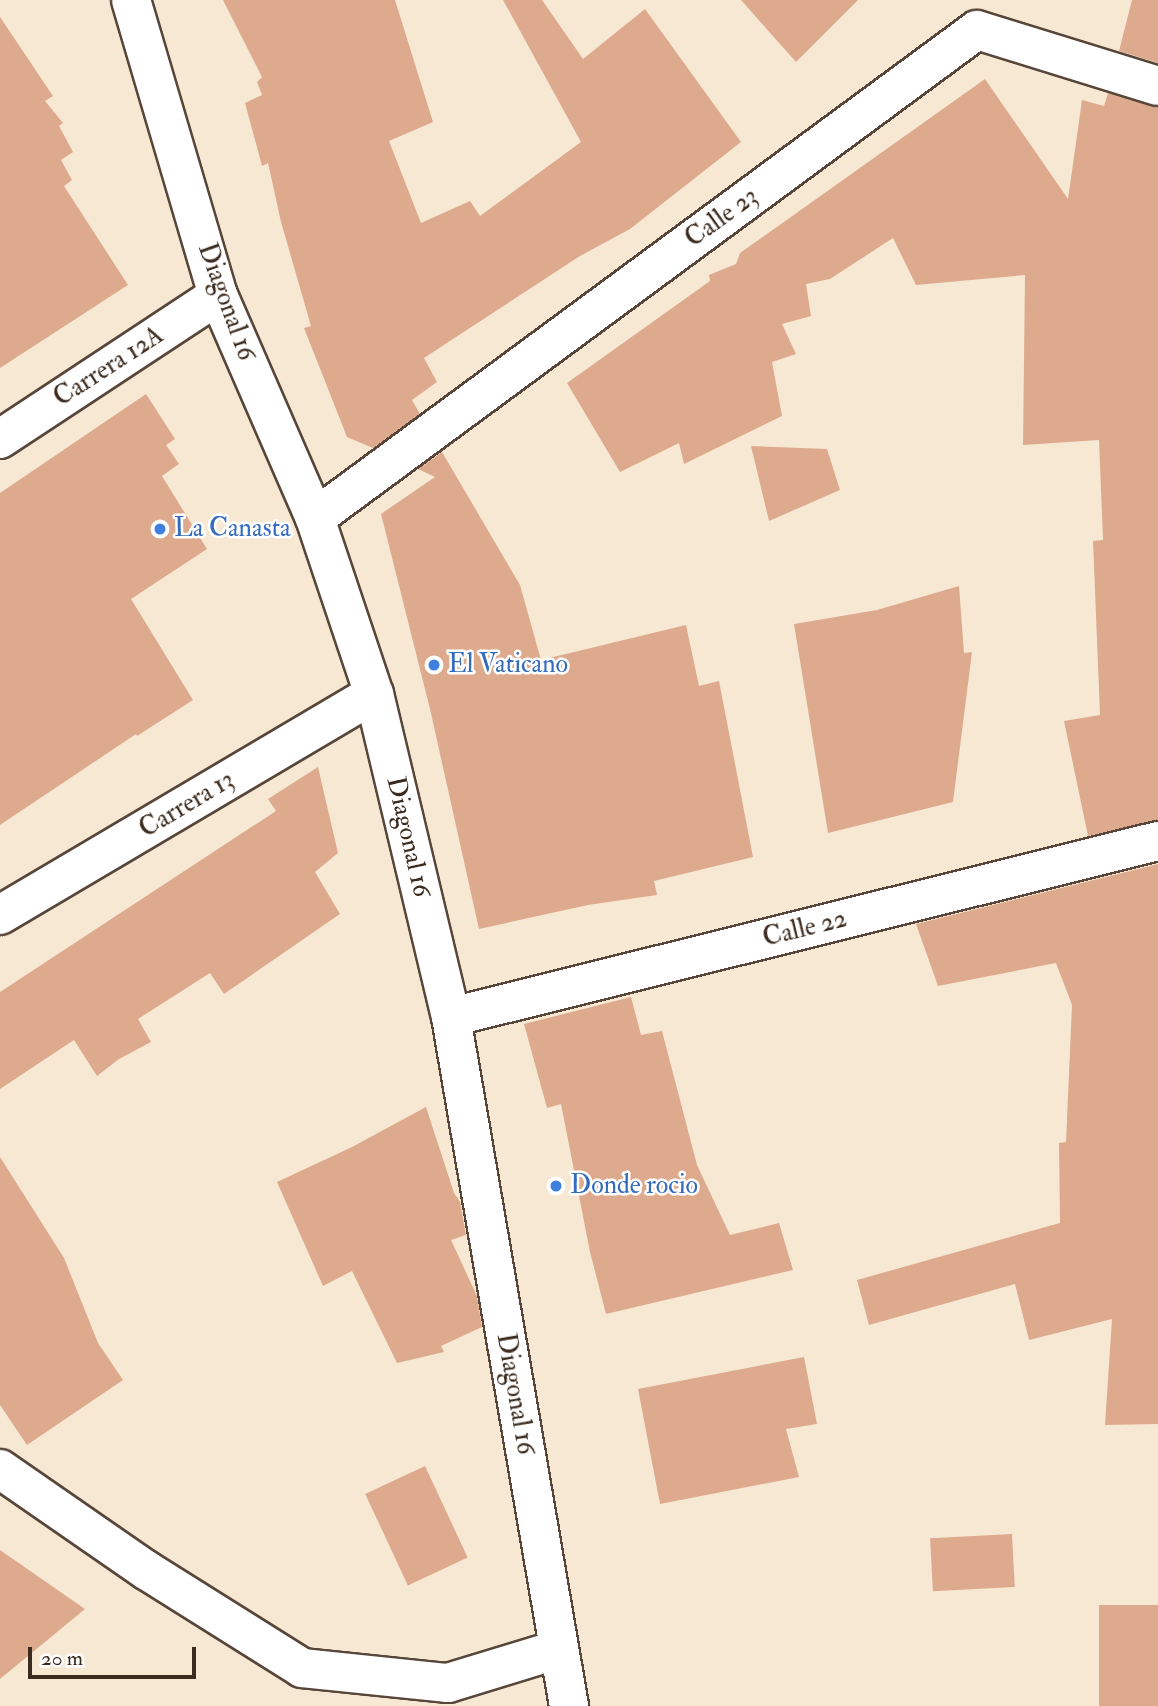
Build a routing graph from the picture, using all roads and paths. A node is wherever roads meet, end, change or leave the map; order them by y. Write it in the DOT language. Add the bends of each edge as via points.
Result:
graph roads {
  1 [pos="131,0"];
  2 [pos="981,15"];
  3 [pos="1158,86"];
  4 [pos="218,295"];
  5 [pos="0,439"];
  6 [pos="315,518"];
  7 [pos="374,694"];
  8 [pos="1158,841"];
  9 [pos="0,915"];
  10 [pos="451,1017"];
  11 [pos="0,1468"];
  12 [pos="559,1649"];
  13 [pos="569,1706"];
  1 -- 4 [label="street, Diagonal 16"];
  2 -- 3 [label="street, Calle 23"];
  2 -- 6 [label="street, Calle 23"];
  4 -- 5 [label="street, Carrera 12A"];
  4 -- 6 [label="street, Diagonal 16"];
  6 -- 7 [label="street, Diagonal 16"];
  7 -- 9 [label="street, Carrera 13"];
  7 -- 10 [label="street, Diagonal 16"];
  8 -- 10 [label="street, Calle 22"];
  10 -- 12 [label="street, Diagonal 16"];
  11 -- 12 [label="street" via="146,1570 302,1668 448,1684"];
  12 -- 13 [label="street, Diagonal 16"];
}
